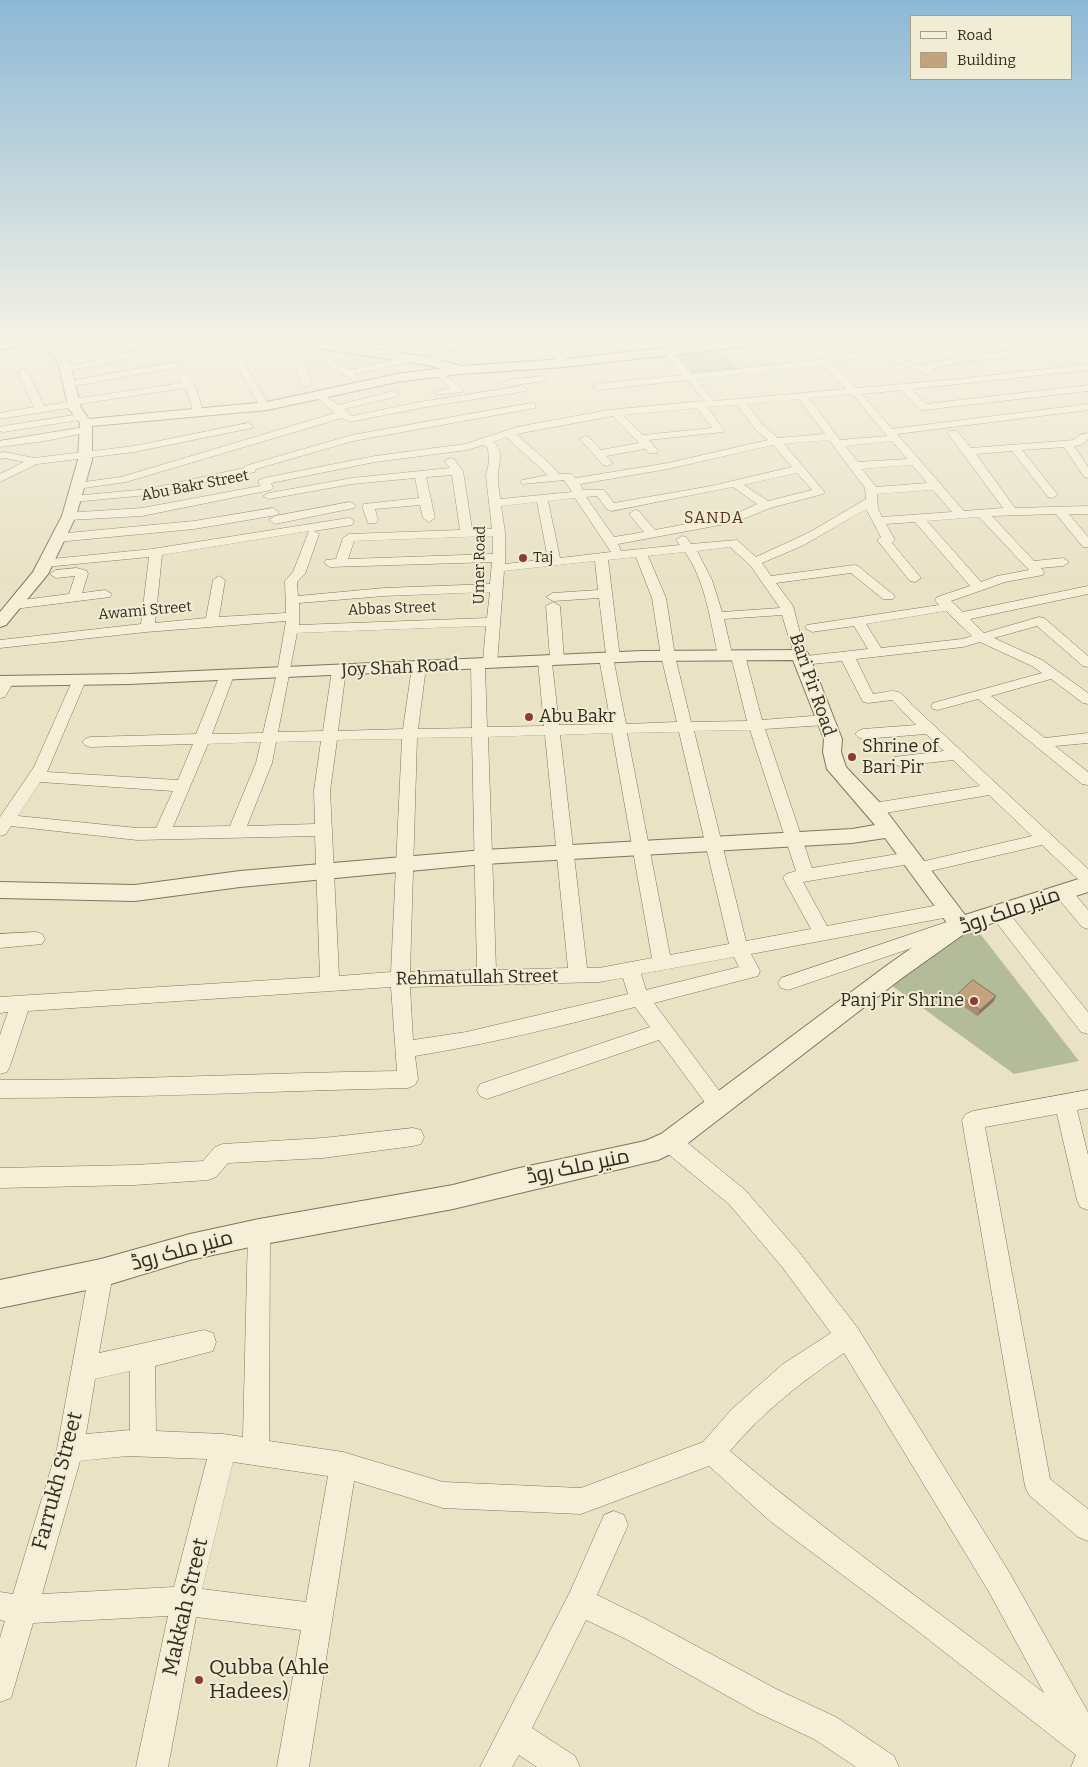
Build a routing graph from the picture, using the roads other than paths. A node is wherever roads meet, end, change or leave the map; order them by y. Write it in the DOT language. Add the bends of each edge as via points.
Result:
graph roads {
  1 [pos="34,418"];
  2 [pos="75,418"];
  3 [pos="80,418"];
  4 [pos="244,418"];
  5 [pos="479,418"];
  6 [pos="510,418"];
  7 [pos="582,418"];
  8 [pos="624,418"];
  9 [pos="710,418"];
  10 [pos="753,418"];
  11 [pos="819,418"];
  12 [pos="878,418"];
  13 [pos="1007,418"];
  14 [pos="325,420"];
  15 [pos="1,421"];
  16 [pos="248,426"];
  17 [pos="513,431"];
  18 [pos="953,433"];
  19 [pos="892,435"];
  20 [pos="352,438"];
  21 [pos="585,439"];
  22 [pos="835,439"];
  23 [pos="1086,439"];
  24 [pos="257,440"];
  25 [pos="484,441"];
  26 [pos="776,441"];
  27 [pos="5,443"];
  28 [pos="1067,444"];
  29 [pos="647,445"];
  30 [pos="1015,448"];
  31 [pos="443,450"];
  32 [pos="968,450"];
  33 [pos="85,453"];
  34 [pos="599,454"];
  35 [pos="0,456"];
  36 [pos="241,460"];
  37 [pos="34,461"];
  38 [pos="915,462"];
  39 [pos="854,466"];
  40 [pos="798,469"];
  41 [pos="457,471"];
  42 [pos="420,475"];
  43 [pos="618,475"];
  44 [pos="1088,475"];
  45 [pos="556,478"];
  46 [pos="0,479"];
  47 [pos="526,482"];
  48 [pos="573,482"];
  49 [pos="735,484"];
  50 [pos="77,486"];
  51 [pos="935,486"];
  52 [pos="267,488"];
  53 [pos="579,494"];
  54 [pos="871,495"];
  55 [pos="1052,495"];
  56 [pos="542,498"];
  57 [pos="73,499"];
  58 [pos="426,501"];
  59 [pos="495,503"];
  60 [pos="766,505"];
  61 [pos="350,506"];
  62 [pos="1088,510"];
  63 [pos="1060,511"];
  64 [pos="1012,512"];
  65 [pos="635,514"];
  66 [pos="983,514"];
  67 [pos="960,515"];
  68 [pos="69,516"];
  69 [pos="429,518"];
  70 [pos="918,518"];
  71 [pos="372,520"];
  72 [pos="276,521"];
  73 [pos="878,521"];
  74 [pos="348,522"];
  75 [pos="711,524"];
  76 [pos="674,531"];
  77 [pos="499,532"];
  78 [pos="466,533"];
  79 [pos="313,534"];
  80 [pos="652,534"];
  81 [pos="58,538"];
  82 [pos="609,542"];
  83 [pos="733,544"];
  84 [pos="1087,544"];
  85 [pos="690,548"];
  86 [pos="156,553"];
  87 [pos="641,553"];
  88 [pos="620,555"];
  89 [pos="601,557"];
  90 [pos="555,562"];
  91 [pos="754,562"];
  92 [pos="1063,562"];
  93 [pos="499,563"];
  94 [pos="1031,565"];
  95 [pos="42,569"];
  96 [pos="915,578"];
  97 [pos="219,580"];
  98 [pos="768,580"];
  99 [pos="978,587"];
  100 [pos="497,588"];
  101 [pos="1088,590"];
  102 [pos="1072,593"];
  103 [pos="105,594"];
  104 [pos="605,594"];
  105 [pos="888,596"];
  106 [pos="74,598"];
  107 [pos="292,600"];
  108 [pos="14,606"];
  109 [pos="1088,606"];
  110 [pos="948,607"];
  111 [pos="788,611"];
  112 [pos="716,616"];
  113 [pos="960,617"];
  114 [pos="212,621"];
  115 [pos="858,621"];
  116 [pos="0,622"];
  117 [pos="494,622"];
  118 [pos="292,623"];
  119 [pos="148,626"];
  120 [pos="812,628"];
  121 [pos="982,638"];
  122 [pos="0,644"];
  123 [pos="877,653"];
  124 [pos="732,655"];
  125 [pos="668,656"];
  126 [pos="847,656"];
  127 [pos="609,658"];
  128 [pos="801,658"];
  129 [pos="551,661"];
  130 [pos="1088,663"];
  131 [pos="484,664"];
  132 [pos="419,667"];
  133 [pos="339,670"];
  134 [pos="284,673"];
  135 [pos="1053,674"];
  136 [pos="227,675"];
  137 [pos="79,680"];
  138 [pos="2,685"];
  139 [pos="980,694"];
  140 [pos="1088,700"];
  141 [pos="938,706"];
  142 [pos="825,720"];
  143 [pos="756,726"];
  144 [pos="685,727"];
  145 [pos="619,729"];
  146 [pos="929,729"];
  147 [pos="553,730"];
  148 [pos="480,732"];
  149 [pos="410,734"];
  150 [pos="863,734"];
  151 [pos="330,736"];
  152 [pos="268,738"];
  153 [pos="1088,738"];
  154 [pos="203,739"];
  155 [pos="90,742"];
  156 [pos="1041,743"];
  157 [pos="956,755"];
  158 [pos="900,761"];
  159 [pos="37,777"];
  160 [pos="1088,780"];
  161 [pos="183,786"];
  162 [pos="992,789"];
  163 [pos="874,809"];
  164 [pos="4,825"];
  165 [pos="324,830"];
  166 [pos="890,830"];
  167 [pos="236,832"];
  168 [pos="162,834"];
  169 [pos="794,839"];
  170 [pos="1045,839"];
  171 [pos="714,844"];
  172 [pos="641,848"];
  173 [pos="565,852"];
  174 [pos="484,857"];
  175 [pos="914,863"];
  176 [pos="405,864"];
  177 [pos="325,871"];
  178 [pos="806,876"];
  179 [pos="1088,880"];
  180 [pos="1088,884"];
  181 [pos="0,890"];
  182 [pos="1063,892"];
  183 [pos="999,913"];
  184 [pos="955,918"];
  185 [pos="1088,922"];
  186 [pos="822,933"];
  187 [pos="36,939"];
  188 [pos="0,941"];
  189 [pos="739,949"];
  190 [pos="662,963"];
  191 [pos="630,969"];
  192 [pos="578,976"];
  193 [pos="487,978"];
  194 [pos="400,980"];
  195 [pos="788,983"];
  196 [pos="330,984"];
  197 [pos="639,998"];
  198 [pos="20,1004"];
  199 [pos="0,1005"];
  200 [pos="1088,1026"];
  201 [pos="663,1031"];
  202 [pos="404,1050"];
  203 [pos="0,1066"];
  204 [pos="0,1089"];
  205 [pos="487,1090"];
  206 [pos="1088,1100"];
  207 [pos="1065,1104"];
  208 [pos="719,1106"];
  209 [pos="413,1137"];
  210 [pos="670,1142"];
  211 [pos="0,1178"];
  212 [pos="1087,1188"];
  213 [pos="259,1232"];
  214 [pos="101,1273"];
  215 [pos="0,1294"];
  216 [pos="848,1336"];
  217 [pos="204,1342"];
  218 [pos="142,1356"];
  219 [pos="85,1369"];
  220 [pos="143,1444"];
  221 [pos="223,1447"];
  222 [pos="70,1448"];
  223 [pos="256,1452"];
  224 [pos="712,1452"];
  225 [pos="343,1464"];
  226 [pos="614,1525"];
  227 [pos="1088,1527"];
  228 [pos="185,1602"];
  229 [pos="580,1602"];
  230 [pos="11,1608"];
  231 [pos="318,1618"];
  232 [pos="0,1687"];
  233 [pos="513,1733"];
  234 [pos="1088,1742"];
  235 [pos="1088,1746"];
  236 [pos="152,1767"];
  237 [pos="293,1767"];
  238 [pos="496,1767"];
  239 [pos="564,1767"];
  240 [pos="883,1767"];
  1 -- 15 [label="street"];
  2 -- 27 [label="street" via="45,438"];
  3 -- 33 [label="street"];
  4 -- 16 [label="street"];
  5 -- 20 [label="street"];
  6 -- 17 [label="street"];
  7 -- 17 [label="street, Abu Bakr Street"];
  8 -- 29 [label="street"];
  9 -- 29 [label="street" via="719,430"];
  10 -- 26 [label="street"];
  11 -- 22 [label="street"];
  12 -- 19 [label="street"];
  13 -- 19 [label="street"];
  14 -- 20 [label="street"];
  14 -- 24 [label="street"];
  15 -- 27 [label="street"];
  16 -- 24 [label="street"];
  16 -- 33 [label="street" via="134,449"];
  17 -- 25 [label="street, Abu Bakr Street"];
  17 -- 45 [label="street"];
  18 -- 32 [label="street"];
  19 -- 22 [label="street"];
  19 -- 38 [label="street"];
  20 -- 36 [label="street"];
  21 -- 34 [label="street"];
  22 -- 26 [label="street"];
  22 -- 39 [label="street"];
  23 -- 28 [label="street"];
  24 -- 36 [label="street"];
  25 -- 31 [label="street, Abu Bakr Street"];
  25 -- 59 [label="street, Umer Road" via="493,448"];
  26 -- 40 [label="street"];
  26 -- 43 [label="street"];
  28 -- 30 [label="street"];
  28 -- 44 [label="street"];
  29 -- 34 [label="street"];
  30 -- 32 [label="street"];
  30 -- 55 [label="street"];
  31 -- 41 [label="street"];
  31 -- 52 [label="street, Abu Bakr Street" via="375,459"];
  32 -- 64 [label="street"];
  33 -- 37 [label="street"];
  33 -- 50 [label="street"];
  34 -- 43 [label="street"];
  35 -- 37 [label="street"];
  36 -- 50 [label="street"];
  36 -- 52 [label="street"];
  36 -- 57 [label="street" via="148,492"];
  37 -- 46 [label="street"];
  38 -- 39 [label="street"];
  38 -- 51 [label="street"];
  39 -- 54 [label="street"];
  40 -- 49 [label="street"];
  40 -- 60 [label="street" via="819,492"];
  41 -- 42 [label="street"];
  41 -- 78 [label="street"];
  42 -- 52 [label="street"];
  42 -- 58 [label="street"];
  43 -- 48 [label="street"];
  45 -- 47 [label="street"];
  45 -- 48 [label="street" via="567,476"];
  48 -- 53 [label="street"];
  49 -- 53 [label="street" via="611,507 600,492"];
  49 -- 60 [label="street"];
  50 -- 57 [label="street"];
  51 -- 54 [label="street"];
  51 -- 67 [label="street"];
  52 -- 68 [label="street, Abu Bakr Street" via="142,512"];
  52 -- 72 [label="street"];
  53 -- 56 [label="street"];
  53 -- 82 [label="street"];
  54 -- 73 [label="street" via="872,509"];
  54 -- 91 [label="street" via="843,520 780,553"];
  56 -- 59 [label="street"];
  56 -- 90 [label="street"];
  57 -- 68 [label="street"];
  58 -- 69 [label="street"];
  58 -- 71 [label="street" via="368,506"];
  59 -- 77 [label="street, Umer Road"];
  60 -- 75 [label="street"];
  61 -- 72 [label="street"];
  62 -- 63 [label="street"];
  63 -- 64 [label="street"];
  63 -- 84 [label="street"];
  64 -- 66 [label="street"];
  65 -- 80 [label="street"];
  66 -- 67 [label="street"];
  66 -- 94 [label="street"];
  67 -- 70 [label="street"];
  68 -- 81 [label="street"];
  70 -- 73 [label="street"];
  70 -- 99 [label="street"];
  72 -- 74 [label="street"];
  72 -- 81 [label="street"];
  72 -- 86 [label="street" via="261,537"];
  73 -- 96 [label="street" via="889,540 883,540"];
  75 -- 76 [label="street"];
  75 -- 83 [label="street, Bari Pir Road"];
  76 -- 80 [label="street"];
  76 -- 85 [label="street"];
  77 -- 78 [label="street"];
  77 -- 93 [label="street, Umer Road"];
  78 -- 93 [label="street" via="349,538 335,563"];
  79 -- 107 [label="street" via="299,574 291,581"];
  80 -- 82 [label="street"];
  81 -- 95 [label="street"];
  82 -- 88 [label="street"];
  83 -- 85 [label="street"];
  83 -- 91 [label="street, Bari Pir Road"];
  85 -- 87 [label="street"];
  85 -- 112 [label="street" via="707,579"];
  86 -- 95 [label="street"];
  86 -- 119 [label="street"];
  87 -- 88 [label="street"];
  87 -- 125 [label="street" via="659,598"];
  88 -- 89 [label="street"];
  89 -- 90 [label="street"];
  89 -- 104 [label="street"];
  90 -- 93 [label="street"];
  91 -- 98 [label="street, Bari Pir Road"];
  92 -- 94 [label="street"];
  93 -- 100 [label="street, Umer Road"];
  94 -- 99 [label="street" via="1038,572"];
  95 -- 106 [label="street" via="80,573"];
  95 -- 108 [label="street"];
  97 -- 114 [label="street"];
  98 -- 105 [label="street" via="854,569"];
  98 -- 111 [label="street, Bari Pir Road"];
  99 -- 110 [label="street" via="942,600"];
  100 -- 107 [label="street" via="384,592"];
  100 -- 117 [label="street, Umer Road"];
  101 -- 102 [label="street"];
  102 -- 109 [label="street"];
  102 -- 113 [label="street"];
  103 -- 106 [label="street"];
  104 -- 127 [label="street"];
  104 -- 129 [label="street" via="553,602"];
  106 -- 108 [label="street"];
  107 -- 118 [label="street"];
  108 -- 116 [label="street"];
  110 -- 113 [label="street"];
  110 -- 115 [label="street"];
  111 -- 112 [label="street"];
  111 -- 128 [label="street, Bari Pir Road"];
  112 -- 124 [label="street"];
  113 -- 121 [label="street"];
  114 -- 118 [label="street, Awami Street"];
  114 -- 119 [label="street, Awami Street"];
  115 -- 120 [label="street"];
  115 -- 123 [label="street"];
  117 -- 118 [label="street, Abbas Street"];
  117 -- 131 [label="street, Umer Road"];
  118 -- 134 [label="street"];
  119 -- 122 [label="street, Awami Street"];
  121 -- 123 [label="street"];
  121 -- 130 [label="street" via="1039,620"];
  121 -- 135 [label="street" via="1037,663"];
  123 -- 126 [label="street"];
  124 -- 125 [label="street, Joy Shah Road"];
  124 -- 128 [label="street, Joy Shah Road"];
  124 -- 143 [label="street"];
  125 -- 127 [label="street, Joy Shah Road"];
  125 -- 144 [label="street"];
  126 -- 128 [label="street"];
  126 -- 146 [label="street" via="868,699 896,694"];
  127 -- 129 [label="street, Joy Shah Road"];
  127 -- 145 [label="street"];
  128 -- 142 [label="street, Bari Pir Road"];
  129 -- 131 [label="street, Joy Shah Road"];
  129 -- 147 [label="street"];
  131 -- 132 [label="street, Joy Shah Road"];
  131 -- 148 [label="street, Umer Road"];
  132 -- 133 [label="street, Joy Shah Road"];
  132 -- 149 [label="street"];
  133 -- 134 [label="street, Joy Shah Road"];
  133 -- 151 [label="street"];
  134 -- 136 [label="street, Joy Shah Road"];
  134 -- 152 [label="street"];
  135 -- 139 [label="street"];
  135 -- 140 [label="street"];
  136 -- 137 [label="street, Joy Shah Road"];
  136 -- 154 [label="street"];
  137 -- 138 [label="street, Joy Shah Road"];
  137 -- 159 [label="street"];
  139 -- 141 [label="street"];
  139 -- 156 [label="street"];
  142 -- 143 [label="street"];
  142 -- 163 [label="street, Bari Pir Road" via="833,739 832,752 837,768"];
  143 -- 144 [label="street"];
  143 -- 169 [label="street"];
  144 -- 145 [label="street"];
  144 -- 171 [label="street"];
  145 -- 147 [label="street"];
  145 -- 172 [label="street"];
  146 -- 150 [label="street"];
  146 -- 157 [label="street"];
  147 -- 148 [label="street"];
  147 -- 173 [label="street"];
  148 -- 149 [label="street"];
  148 -- 174 [label="street, Umer Road"];
  149 -- 151 [label="street"];
  149 -- 176 [label="street"];
  151 -- 152 [label="street"];
  151 -- 165 [label="street" via="322,791"];
  152 -- 154 [label="street"];
  152 -- 167 [label="street" via="264,763"];
  153 -- 156 [label="street"];
  154 -- 155 [label="street"];
  154 -- 161 [label="street"];
  156 -- 160 [label="street"];
  157 -- 158 [label="street"];
  157 -- 162 [label="street"];
  159 -- 161 [label="street"];
  159 -- 164 [label="street"];
  161 -- 168 [label="street"];
  162 -- 163 [label="street"];
  162 -- 170 [label="street"];
  163 -- 166 [label="street, Bari Pir Road"];
  164 -- 168 [label="street"];
  165 -- 167 [label="street"];
  165 -- 177 [label="street"];
  166 -- 169 [label="street"];
  166 -- 175 [label="street, Bari Pir Road"];
  167 -- 168 [label="street"];
  169 -- 171 [label="street"];
  169 -- 178 [label="street"];
  170 -- 175 [label="street"];
  170 -- 179 [label="street"];
  171 -- 172 [label="street"];
  171 -- 189 [label="street"];
  172 -- 173 [label="street"];
  172 -- 190 [label="street"];
  173 -- 174 [label="street"];
  173 -- 192 [label="street"];
  174 -- 176 [label="street"];
  174 -- 193 [label="street, Umer Road"];
  175 -- 178 [label="street"];
  175 -- 184 [label="street, Bari Pir Road"];
  176 -- 177 [label="street"];
  176 -- 194 [label="street"];
  177 -- 181 [label="street" via="135,893"];
  177 -- 196 [label="street"];
  178 -- 186 [label="street" via="792,878"];
  180 -- 182 [label="street, منیر ملک روڈ"];
  182 -- 183 [label="street, منیر ملک روڈ"];
  182 -- 185 [label="street"];
  183 -- 184 [label="street, منیر ملک روڈ"];
  183 -- 200 [label="street"];
  184 -- 186 [label="street, Rehmatullah Street"];
  184 -- 195 [label="street"];
  184 -- 208 [label="street, منیر ملک روڈ" via="889,976"];
  186 -- 189 [label="street, Rehmatullah Street"];
  187 -- 188 [label="street"];
  189 -- 190 [label="street, Rehmatullah Street"];
  189 -- 197 [label="street" via="751,971"];
  190 -- 191 [label="street, Rehmatullah Street"];
  191 -- 192 [label="street, Rehmatullah Street"];
  191 -- 197 [label="street"];
  192 -- 193 [label="street, Rehmatullah Street"];
  193 -- 194 [label="street, Rehmatullah Street"];
  194 -- 196 [label="street, Rehmatullah Street"];
  194 -- 202 [label="street"];
  196 -- 198 [label="street, Rehmatullah Street"];
  197 -- 201 [label="street"];
  197 -- 202 [label="street" via="530,1026"];
  198 -- 199 [label="street, Rehmatullah Street"];
  198 -- 203 [label="street"];
  201 -- 205 [label="street"];
  201 -- 208 [label="street"];
  202 -- 204 [label="street" via="408,1080"];
  206 -- 207 [label="street"];
  207 -- 212 [label="street"];
  207 -- 227 [label="street" via="973,1120 1038,1486"];
  208 -- 210 [label="street, منیر ملک روڈ"];
  209 -- 211 [label="street" via="323,1148 223,1154 208,1170"];
  210 -- 213 [label="street, منیر ملک روڈ" via="649,1152 453,1197"];
  210 -- 216 [label="street" via="737,1197 791,1260"];
  213 -- 214 [label="street, منیر ملک روڈ" via="190,1247"];
  213 -- 223 [label="street"];
  214 -- 215 [label="street, منیر ملک روڈ"];
  214 -- 219 [label="street, Farrukh Street"];
  216 -- 224 [label="street" via="792,1374 741,1418"];
  216 -- 234 [label="street" via="999,1582"];
  217 -- 218 [label="street"];
  218 -- 219 [label="street"];
  218 -- 220 [label="street"];
  219 -- 222 [label="street, Farrukh Street"];
  220 -- 221 [label="street"];
  220 -- 222 [label="street"];
  221 -- 223 [label="street"];
  221 -- 228 [label="street, Makkah Street"];
  222 -- 230 [label="street, Farrukh Street"];
  223 -- 225 [label="street"];
  224 -- 225 [label="street" via="581,1501 442,1495"];
  224 -- 235 [label="street" via="780,1511"];
  225 -- 231 [label="street"];
  226 -- 229 [label="street"];
  228 -- 230 [label="street"];
  228 -- 231 [label="street"];
  228 -- 236 [label="street, Makkah Street"];
  229 -- 233 [label="street"];
  229 -- 240 [label="street" via="767,1701 825,1728"];
  230 -- 232 [label="street, Farrukh Street"];
  231 -- 237 [label="street"];
  233 -- 238 [label="street"];
  233 -- 239 [label="street"];
}
